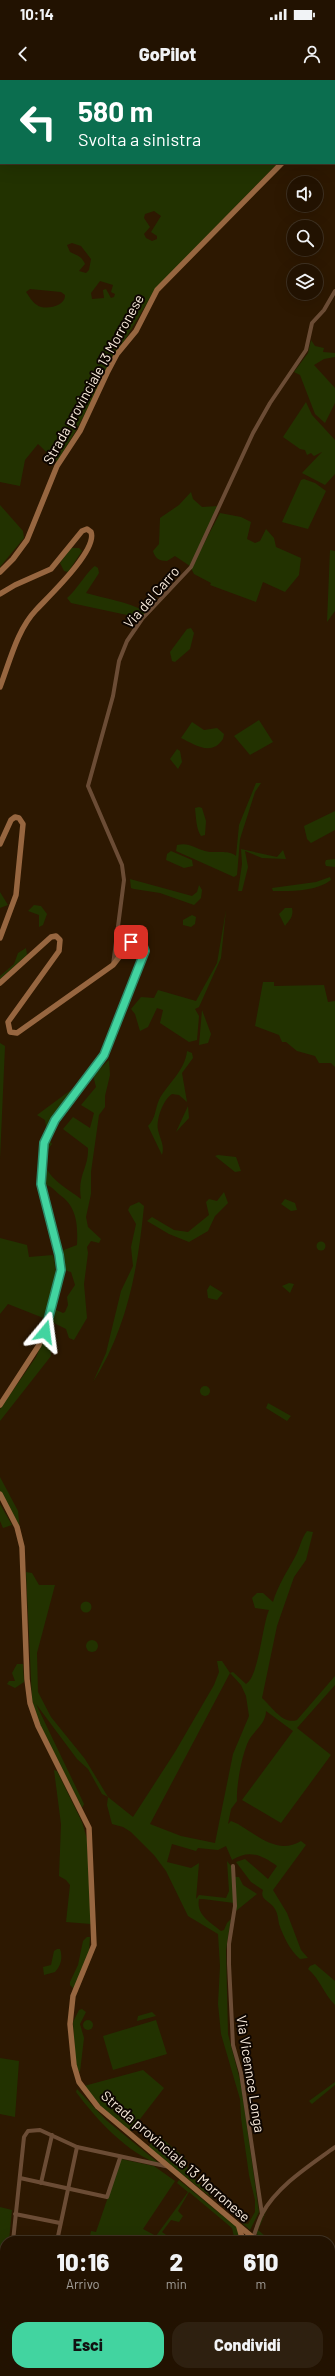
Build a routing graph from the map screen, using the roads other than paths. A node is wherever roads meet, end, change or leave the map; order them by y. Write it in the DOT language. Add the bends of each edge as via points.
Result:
graph roads {
  1 [pos="281,164"];
  2 [pos="335,291"];
  3 [pos="0,572"];
  4 [pos="0,594"];
  5 [pos="0,687"];
  6 [pos="0,844"];
  7 [pos="0,938"];
  8 [pos="113,966"];
  9 [pos="0,983"];
  10 [pos="0,1405"];
  11 [pos="0,1494"];
  12 [pos="233,1866"];
  13 [pos="52,2135"];
  14 [pos="77,2147"];
  15 [pos="335,2147"];
  16 [pos="120,2158"];
  17 [pos="172,2168"];
  18 [pos="20,2178"];
  19 [pos="41,2183"];
  20 [pos="68,2188"];
  21 [pos="15,2214"];
  22 [pos="262,2214"];
  23 [pos="60,2223"];
  24 [pos="239,2227"];
  25 [pos="13,2236"];
  26 [pos="58,2236"];
  27 [pos="242,2236"];
  28 [pos="249,2236"];
  29 [pos="255,2236"];
  1 -- 3 [label="main road, Strada provinciale 13 Morronese" via="157,290 136,331 117,354 80,431 57,466 26,540"];
  2 -- 8 [label="street, Via del Carro" via="324,310 312,323 306,350 253,432 191,567 142,619 127,642 120,661 88,786 122,865 124,880"];
  4 -- 5 [label="main road" via="50,569 82,531 87,529 91,532 91,539 71,573 28,619"];
  6 -- 7 [label="main road" via="11,820 19,818 23,824 17,890"];
  8 -- 9 [label="main road" via="39,1019 14,1033 8,1030 8,1022 59,951 60,940 56,936 51,937"];
  8 -- 10 [label="main road" via="131,942 139,940 144,944 145,951 107,1049 55,1120 44,1143 41,1184 59,1255 60,1278 39,1345"];
  11 -- 17 [label="main road, Strada provinciale 13 Morronese" via="17,1527 22,1547 30,1703 38,1726 89,1828 94,1938 92,1953 71,2003 70,2024 74,2065 82,2089 98,2107"];
  12 -- 22 [label="street, Via Vicennce Longa" via="236,1906 228,1964 232,2044 241,2073"];
  13 -- 14 [label="street"];
  13 -- 18 [label="street" via="40,2130 28,2131 24,2137"];
  13 -- 19 [label="street"];
  14 -- 16 [label="street"];
  14 -- 20 [label="street"];
  15 -- 22 [label="street" via="299,2173"];
  16 -- 17 [label="street"];
  16 -- 20 [label="street" via="108,2197"];
  17 -- 24 [label="main road, Strada provinciale 13 Morronese"];
  18 -- 19 [label="street"];
  18 -- 21 [label="street"];
  19 -- 20 [label="street"];
  20 -- 23 [label="street"];
  21 -- 23 [label="street"];
  21 -- 25 [label="street"];
  22 -- 29 [label="street"];
  23 -- 26 [label="street"];
  24 -- 27 [label="main road"];
  24 -- 28 [label="main road, Strada provinciale 13 Morronese"];
}
